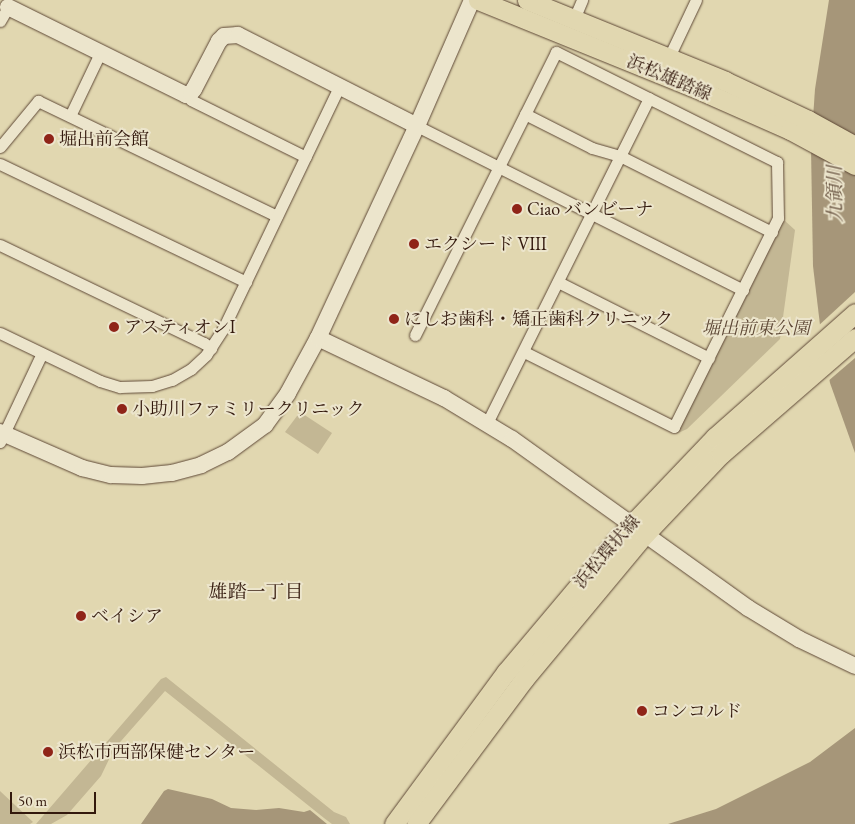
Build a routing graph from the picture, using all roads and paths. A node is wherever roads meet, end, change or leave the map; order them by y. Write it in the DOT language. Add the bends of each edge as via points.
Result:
graph roads {
  1 [pos="472,0"];
  2 [pos="478,0"];
  3 [pos="527,0"];
  4 [pos="582,0"];
  5 [pos="696,0"];
  6 [pos="4,14"];
  7 [pos="574,19"];
  8 [pos="100,53"];
  9 [pos="669,57"];
  10 [pos="339,86"];
  11 [pos="189,94"];
  12 [pos="649,98"];
  13 [pos="525,114"];
  14 [pos="70,116"];
  15 [pos="417,126"];
  16 [pos="807,129"];
  17 [pos="855,146"];
  18 [pos="0,147"];
  19 [pos="620,156"];
  20 [pos="306,157"];
  21 [pos="0,164"];
  22 [pos="855,165"];
  23 [pos="498,168"];
  24 [pos="591,214"];
  25 [pos="278,216"];
  26 [pos="772,232"];
  27 [pos="0,245"];
  28 [pos="246,282"];
  29 [pos="558,282"];
  30 [pos="743,290"];
  31 [pos="855,313"];
  32 [pos="0,333"];
  33 [pos="414,335"];
  34 [pos="318,338"];
  35 [pos="855,338"];
  36 [pos="211,348"];
  37 [pos="524,352"];
  38 [pos="42,354"];
  39 [pos="709,358"];
  40 [pos="488,424"];
  41 [pos="1,436"];
  42 [pos="638,529"];
  43 [pos="855,666"];
  44 [pos="394,824"];
  45 [pos="416,824"];
  1 -- 15 [label="street"];
  2 -- 16 [label="main road, 浜松雄踏線"];
  3 -- 7 [label="main road, 浜松雄踏線"];
  4 -- 7 [label="street"];
  5 -- 9 [label="street"];
  6 -- 8 [label="street"];
  7 -- 9 [label="main road, 浜松雄踏線"];
  8 -- 11 [label="street"];
  8 -- 14 [label="street"];
  9 -- 16 [label="main road, 浜松雄踏線" via="739,87"];
  10 -- 11 [label="street" via="231,34 219,41"];
  10 -- 15 [label="street"];
  10 -- 20 [label="street"];
  11 -- 20 [label="street" via="191,100"];
  12 -- 13 [label="street" via="556,52"];
  12 -- 19 [label="street"];
  12 -- 26 [label="street" via="777,162 778,218"];
  13 -- 19 [label="street" via="592,148"];
  13 -- 23 [label="street"];
  14 -- 18 [label="street" via="38,101"];
  14 -- 25 [label="street"];
  15 -- 23 [label="street"];
  15 -- 34 [label="street"];
  16 -- 17 [label="main road, 浜松雄踏線"];
  16 -- 22 [label="main road, 浜松雄踏線"];
  19 -- 24 [label="street"];
  19 -- 26 [label="street"];
  20 -- 25 [label="street"];
  21 -- 28 [label="street"];
  23 -- 24 [label="street"];
  23 -- 33 [label="street"];
  24 -- 29 [label="street"];
  24 -- 30 [label="street"];
  25 -- 28 [label="street"];
  26 -- 30 [label="street"];
  27 -- 36 [label="street"];
  28 -- 36 [label="street"];
  29 -- 37 [label="street"];
  29 -- 39 [label="street"];
  30 -- 39 [label="street"];
  31 -- 42 [label="main road, 浜松環状線" via="721,431"];
  32 -- 38 [label="street"];
  34 -- 40 [label="street" via="430,391"];
  34 -- 41 [label="street" via="281,404 265,425 228,452 187,470 142,476 96,472"];
  35 -- 42 [label="main road, 浜松環状線"];
  36 -- 38 [label="street" via="182,375 162,384 142,387 103,382"];
  37 -- 39 [label="street" via="674,427"];
  37 -- 40 [label="street"];
  38 -- 41 [label="street"];
  40 -- 42 [label="street"];
  42 -- 43 [label="street" via="773,625"];
  42 -- 44 [label="main road, 浜松環状線" via="517,658"];
  42 -- 45 [label="main road, 浜松環状線"];
}
